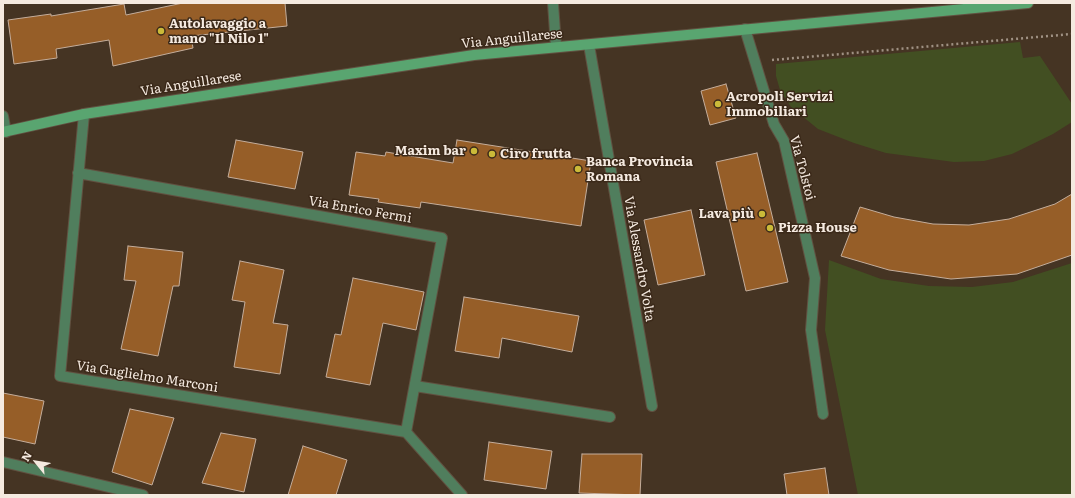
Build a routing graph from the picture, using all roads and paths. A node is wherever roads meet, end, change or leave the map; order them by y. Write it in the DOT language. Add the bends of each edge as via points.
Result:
graph roads {
  1 [pos="553,3"];
  2 [pos="1028,3"];
  3 [pos="978,5"];
  4 [pos="745,29"];
  5 [pos="1072,34"];
  6 [pos="589,45"];
  7 [pos="556,46"];
  8 [pos="754,62"];
  9 [pos="84,114"];
  10 [pos="3,116"];
  11 [pos="5,132"];
  12 [pos="78,173"];
  13 [pos="415,386"];
  14 [pos="652,406"];
  15 [pos="824,414"];
  16 [pos="610,418"];
  17 [pos="406,432"];
  18 [pos="3,462"];
  19 [pos="141,495"];
  20 [pos="462,495"];
  1 -- 7 [label="street"];
  2 -- 3 [label="main road, Via Anguillarese"];
  3 -- 4 [label="main road, Via Anguillarese"];
  4 -- 6 [label="main road, Via Anguillarese"];
  4 -- 8 [label="street, Via Tolstoi"];
  5 -- 8 [label="path"];
  6 -- 7 [label="main road, Via Anguillarese"];
  6 -- 14 [label="street, Via Alessandro Volta"];
  7 -- 9 [label="main road, Via Anguillarese" via="463,57"];
  8 -- 15 [label="street, Via Tolstoi" via="774,124 784,141 815,278 811,330"];
  9 -- 11 [label="main road, Via Anguillarese"];
  9 -- 12 [label="street, Via Guglielmo Marconi"];
  10 -- 11 [label="street"];
  12 -- 13 [label="street, Via Enrico Fermi" via="442,238"];
  12 -- 17 [label="street, Via Guglielmo Marconi" via="60,376"];
  13 -- 16 [label="street"];
  13 -- 17 [label="street, Via Enrico Fermi"];
  17 -- 20 [label="street"];
  18 -- 19 [label="street"];
}
